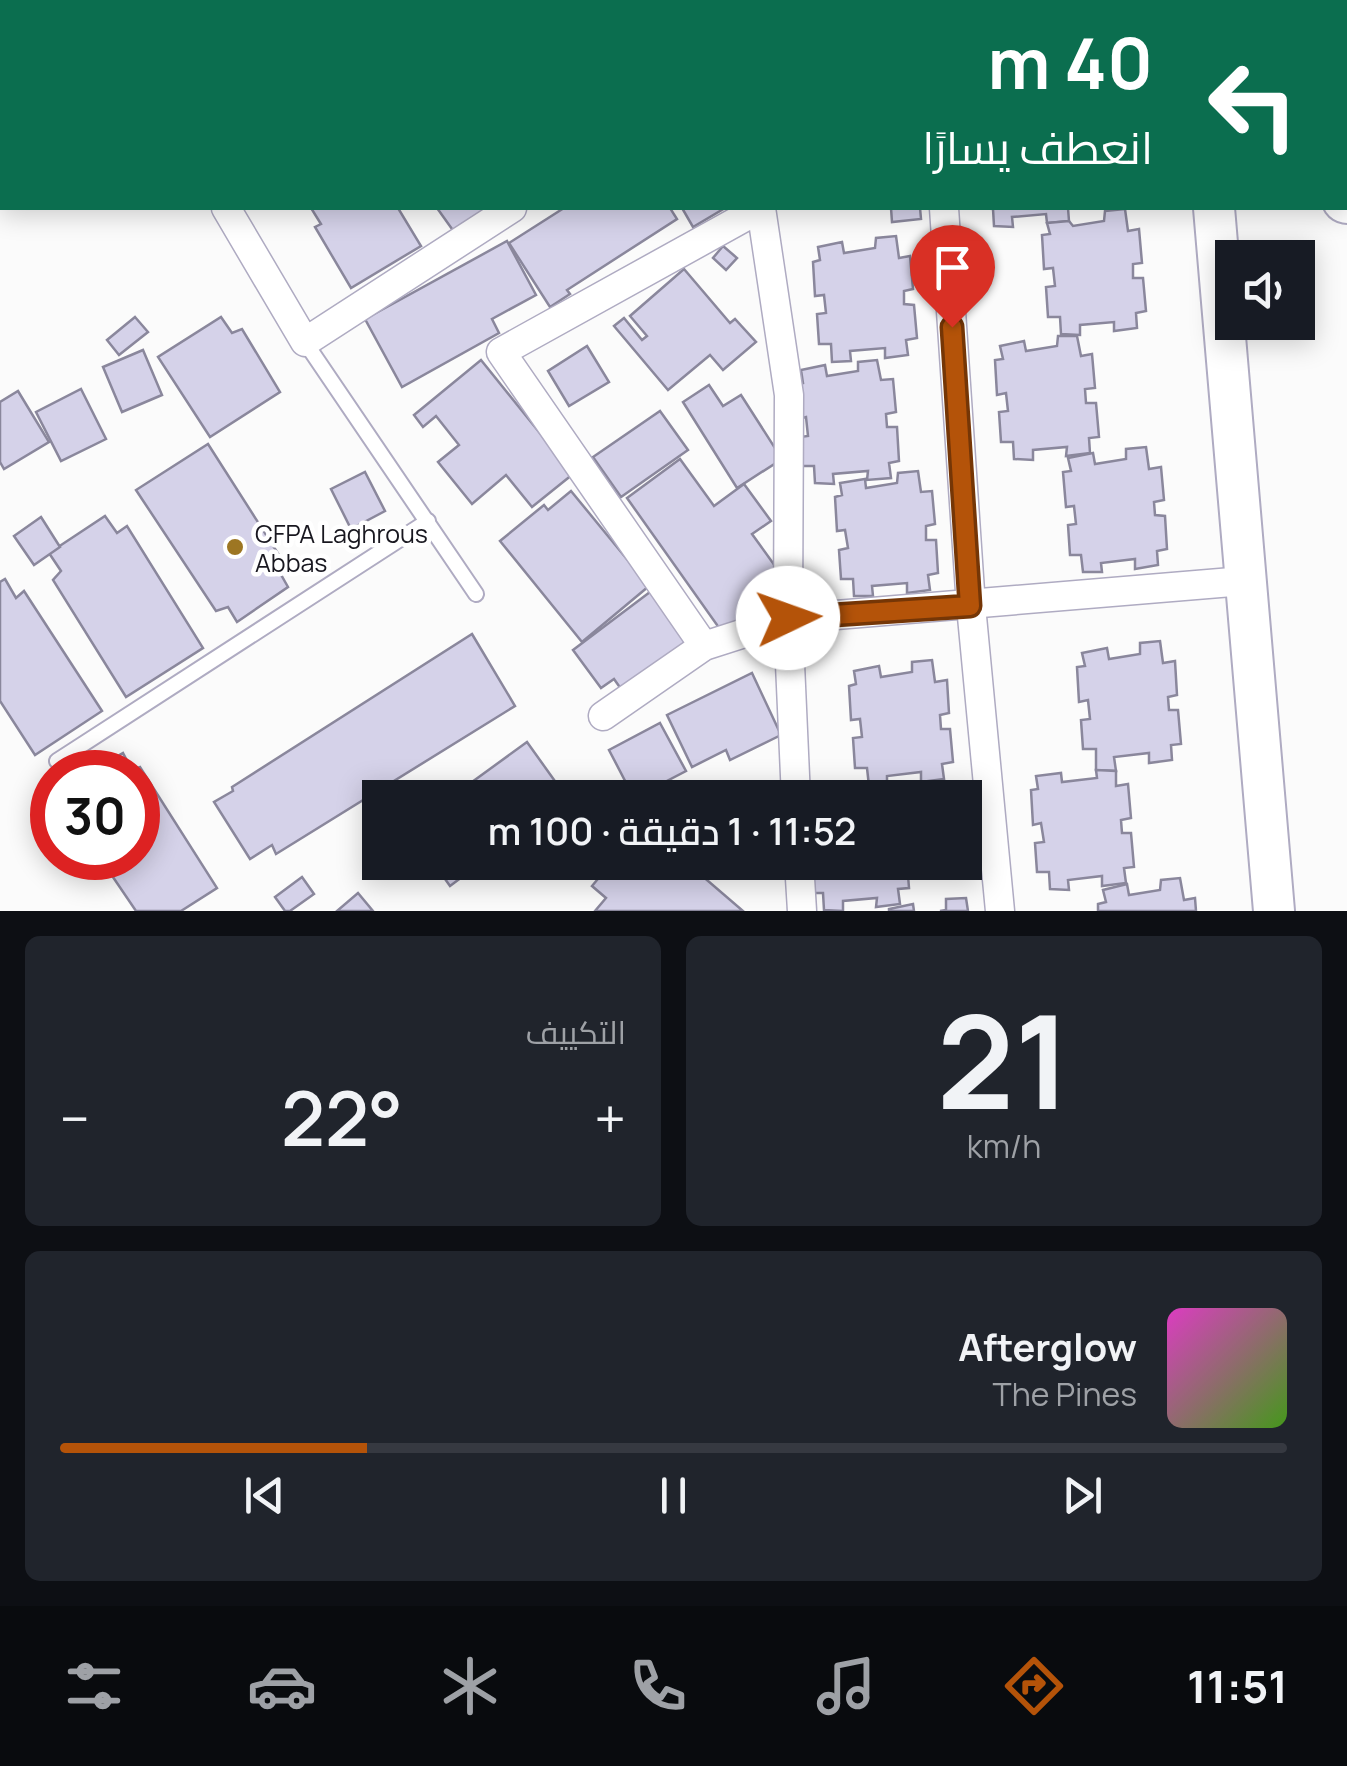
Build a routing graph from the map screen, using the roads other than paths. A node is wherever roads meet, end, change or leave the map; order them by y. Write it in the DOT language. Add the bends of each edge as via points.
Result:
graph roads {
  1 [pos="227,210"];
  2 [pos="509,210"];
  3 [pos="757,210"];
  4 [pos="761,210"];
  5 [pos="944,210"];
  6 [pos="1214,210"];
  7 [pos="305,342"];
  8 [pos="428,520"];
  9 [pos="1244,581"];
  10 [pos="476,594"];
  11 [pos="970,606"];
  12 [pos="788,618"];
  13 [pos="704,646"];
  14 [pos="602,716"];
  15 [pos="73,750"];
  16 [pos="795,780"];
  17 [pos="801,880"];
  18 [pos="802,911"];
  19 [pos="1000,911"];
  20 [pos="1274,911"];
  1 -- 7 [label="street"];
  2 -- 7 [label="street"];
  3 -- 13 [label="street" via="501,352"];
  4 -- 12 [label="street" via="789,395"];
  5 -- 11 [label="street"];
  6 -- 9 [label="street"];
  7 -- 8 [label="lane"];
  8 -- 10 [label="lane"];
  8 -- 15 [label="lane"];
  9 -- 11 [label="street"];
  9 -- 20 [label="street"];
  11 -- 12 [label="street"];
  11 -- 19 [label="street"];
  12 -- 13 [label="street"];
  12 -- 16 [label="street"];
  13 -- 14 [label="street"];
  17 -- 18 [label="street"];
}
